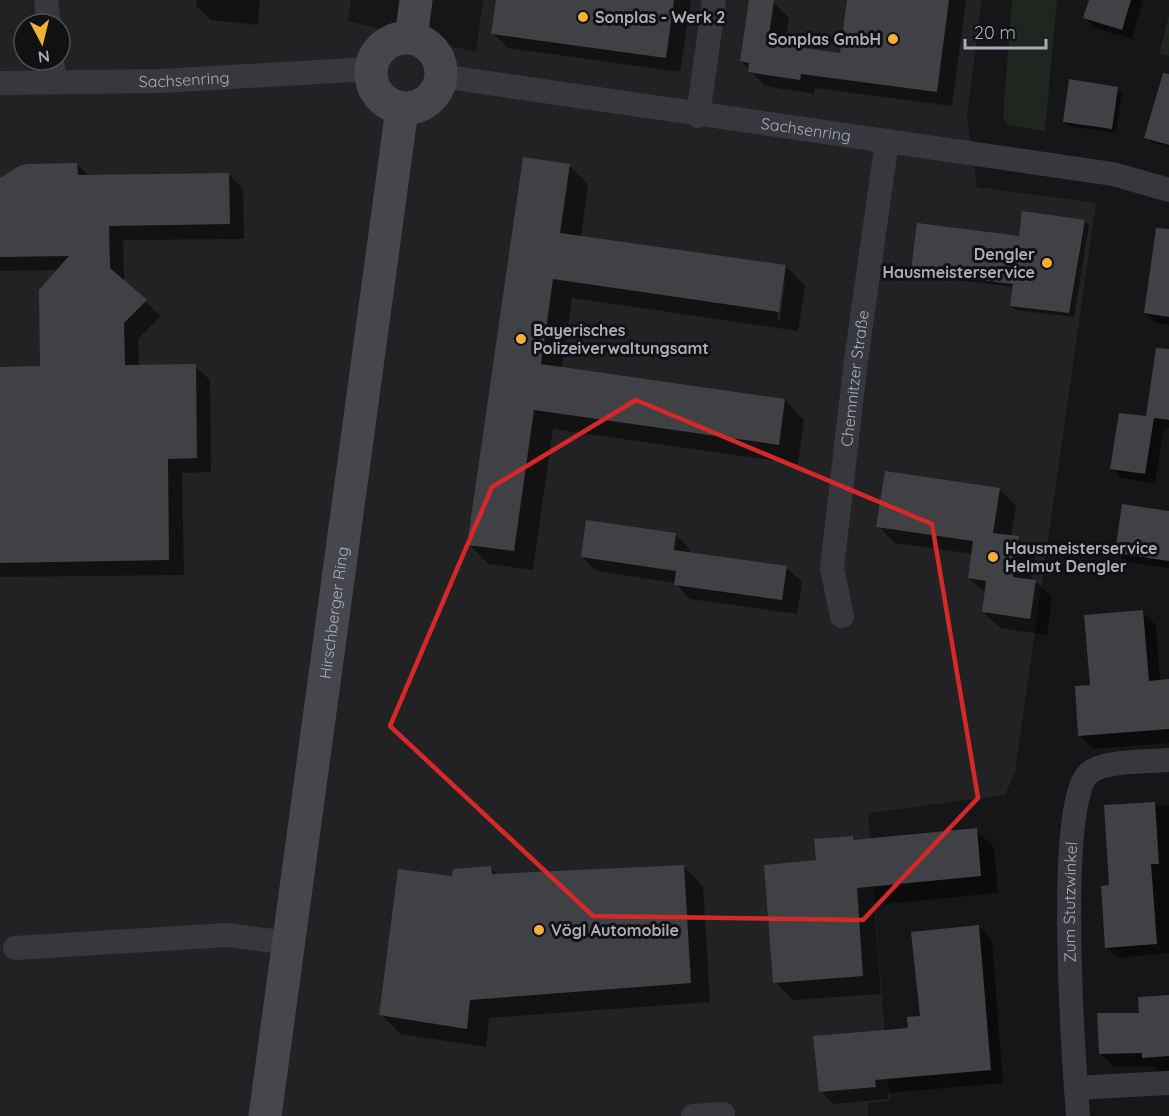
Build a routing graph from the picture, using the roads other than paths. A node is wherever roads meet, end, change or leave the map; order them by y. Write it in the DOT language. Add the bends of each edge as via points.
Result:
graph roads {
  1 [pos="416,0"];
  2 [pos="714,0"];
  3 [pos="411,38"];
  4 [pos="370,69"];
  5 [pos="50,72"];
  6 [pos="66,72"];
  7 [pos="441,76"];
  8 [pos="0,83"];
  9 [pos="402,109"];
  10 [pos="698,116"];
  11 [pos="886,141"];
  12 [pos="1169,190"];
  13 [pos="842,616"];
  14 [pos="1169,760"];
  15 [pos="289,943"];
  16 [pos="15,948"];
  17 [pos="1169,1083"];
  18 [pos="1076,1088"];
  19 [pos="723,1114"];
  20 [pos="265,1116"];
  21 [pos="693,1116"];
  22 [pos="1078,1116"];
  1 -- 3 [label="street"];
  2 -- 10 [label="street"];
  3 -- 4 [label="street" via="392,39 377,51"];
  3 -- 7 [label="street" via="433,50 440,61"];
  4 -- 6 [label="street, Sachsenring" via="172,81"];
  4 -- 9 [label="street" via="371,82 379,97"];
  5 -- 8 [label="street, Sachsenring"];
  7 -- 9 [label="street" via="430,99"];
  7 -- 10 [label="street, Sachsenring"];
  9 -- 15 [label="street, Hirschberger Ring"];
  10 -- 11 [label="street, Sachsenring"];
  11 -- 12 [label="street, Sachsenring" via="1113,174"];
  11 -- 13 [label="street, Chemnitzer Straße" via="832,568"];
  14 -- 18 [label="street, Zum Stutzwinkel" via="1110,765 1089,773 1078,789 1070,894"];
  15 -- 16 [label="street" via="227,934"];
  15 -- 20 [label="street, Hirschberger Ring"];
  17 -- 18 [label="street"];
  18 -- 22 [label="street, Zum Stutzwinkel"];
  19 -- 21 [label="street"];
}
